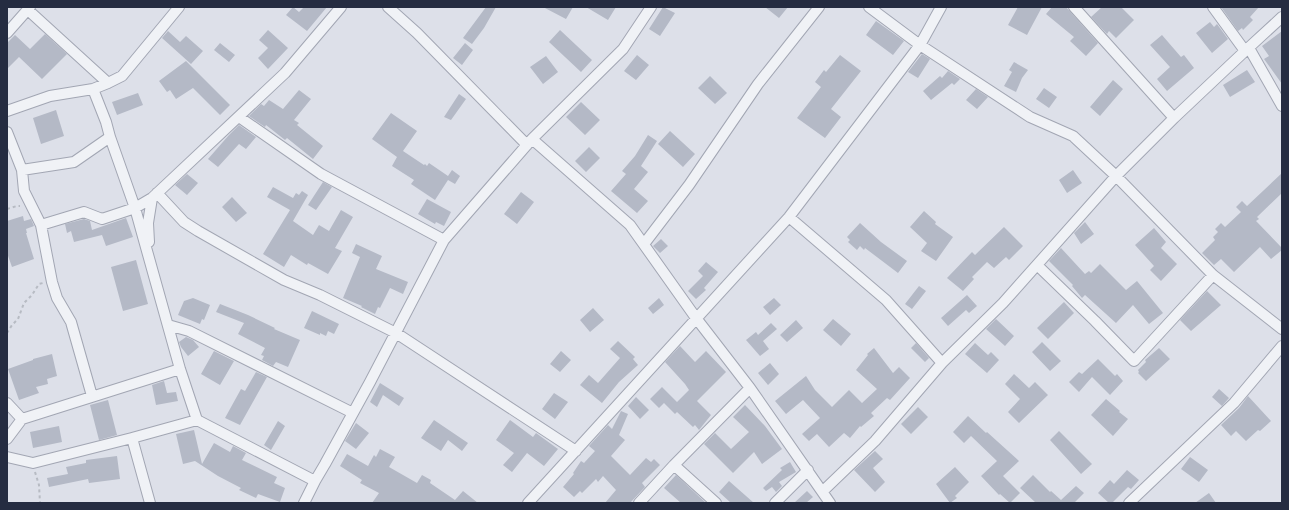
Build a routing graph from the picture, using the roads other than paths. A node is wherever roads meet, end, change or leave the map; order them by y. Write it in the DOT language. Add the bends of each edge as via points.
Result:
graph roads {
  1 [pos="179,7"];
  2 [pos="341,7"];
  3 [pos="388,7"];
  4 [pos="651,7"];
  5 [pos="819,7"];
  6 [pos="869,7"];
  7 [pos="941,7"];
  8 [pos="1074,7"];
  9 [pos="1213,7"];
  10 [pos="29,8"];
  11 [pos="1282,18"];
  12 [pos="7,33"];
  13 [pos="920,45"];
  14 [pos="1247,49"];
  15 [pos="108,83"];
  16 [pos="93,89"];
  17 [pos="1282,106"];
  18 [pos="7,111"];
  19 [pos="239,117"];
  20 [pos="1174,118"];
  21 [pos="7,132"];
  22 [pos="110,137"];
  23 [pos="530,142"];
  24 [pos="22,170"];
  25 [pos="1116,176"];
  26 [pos="154,196"];
  27 [pos="135,208"];
  28 [pos="789,217"];
  29 [pos="41,225"];
  30 [pos="444,240"];
  31 [pos="644,244"];
  32 [pos="150,263"];
  33 [pos="1037,265"];
  34 [pos="1214,275"];
  35 [pos="696,318"];
  36 [pos="168,325"];
  37 [pos="1282,329"];
  38 [pos="396,333"];
  39 [pos="1282,346"];
  40 [pos="942,363"];
  41 [pos="180,369"];
  42 [pos="750,388"];
  43 [pos="92,396"];
  44 [pos="7,403"];
  45 [pos="353,413"];
  46 [pos="22,419"];
  47 [pos="197,420"];
  48 [pos="132,438"];
  49 [pos="7,439"];
  50 [pos="576,451"];
  51 [pos="7,457"];
  52 [pos="674,464"];
  53 [pos="808,470"];
  54 [pos="314,481"];
  55 [pos="823,491"];
  56 [pos="150,503"];
  57 [pos="304,503"];
  58 [pos="528,503"];
  59 [pos="639,503"];
  60 [pos="716,503"];
  61 [pos="775,503"];
  62 [pos="830,503"];
  63 [pos="1129,503"];
  1 -- 15 [label="street" via="122,76"];
  2 -- 19 [label="street" via="285,73"];
  3 -- 23 [label="street"];
  4 -- 23 [label="street" via="623,49"];
  5 -- 31 [label="street" via="758,84 689,185"];
  6 -- 13 [label="street"];
  7 -- 13 [label="street"];
  8 -- 20 [label="street"];
  9 -- 14 [label="street"];
  10 -- 12 [label="street"];
  10 -- 15 [label="street"];
  11 -- 14 [label="street"];
  13 -- 25 [label="street" via="1030,117 1073,136"];
  13 -- 28 [label="street"];
  14 -- 17 [label="street"];
  14 -- 20 [label="street"];
  15 -- 16 [label="street"];
  16 -- 18 [label="street" via="50,96"];
  16 -- 22 [label="street"];
  19 -- 26 [label="street"];
  19 -- 30 [label="street" via="321,174"];
  20 -- 25 [label="street"];
  21 -- 24 [label="street"];
  22 -- 24 [label="street" via="74,162"];
  22 -- 27 [label="street"];
  23 -- 30 [label="street"];
  23 -- 31 [label="street" via="630,225"];
  24 -- 29 [label="street" via="24,191"];
  25 -- 33 [label="street"];
  25 -- 34 [label="street"];
  26 -- 27 [label="street"];
  26 -- 32 [label="street" via="148,223"];
  26 -- 38 [label="street" via="184,222 246,259 284,280"];
  27 -- 29 [label="street" via="102,219 84,212"];
  27 -- 32 [label="street"];
  28 -- 35 [label="street"];
  28 -- 40 [label="street" via="886,300"];
  29 -- 43 [label="street" via="52,282 57,298 71,322"];
  30 -- 38 [label="street"];
  31 -- 35 [label="street"];
  32 -- 36 [label="street"];
  33 -- 34 [label="street" via="1134,361"];
  33 -- 40 [label="street" via="1003,303"];
  34 -- 37 [label="street"];
  35 -- 42 [label="street"];
  35 -- 50 [label="street"];
  36 -- 41 [label="street"];
  36 -- 45 [label="street" via="190,331"];
  38 -- 45 [label="street"];
  38 -- 50 [label="street"];
  39 -- 63 [label="street" via="1234,403"];
  40 -- 55 [label="street" via="875,441"];
  41 -- 43 [label="street"];
  41 -- 47 [label="street"];
  42 -- 52 [label="street"];
  42 -- 53 [label="street"];
  43 -- 46 [label="street"];
  44 -- 46 [label="street"];
  45 -- 54 [label="street"];
  46 -- 49 [label="street"];
  47 -- 48 [label="street"];
  47 -- 54 [label="street"];
  48 -- 51 [label="street" via="33,463"];
  48 -- 56 [label="street"];
  50 -- 58 [label="street"];
  52 -- 59 [label="street"];
  52 -- 60 [label="street"];
  53 -- 55 [label="street"];
  53 -- 61 [label="street"];
  54 -- 57 [label="street"];
  55 -- 62 [label="street"];
}
